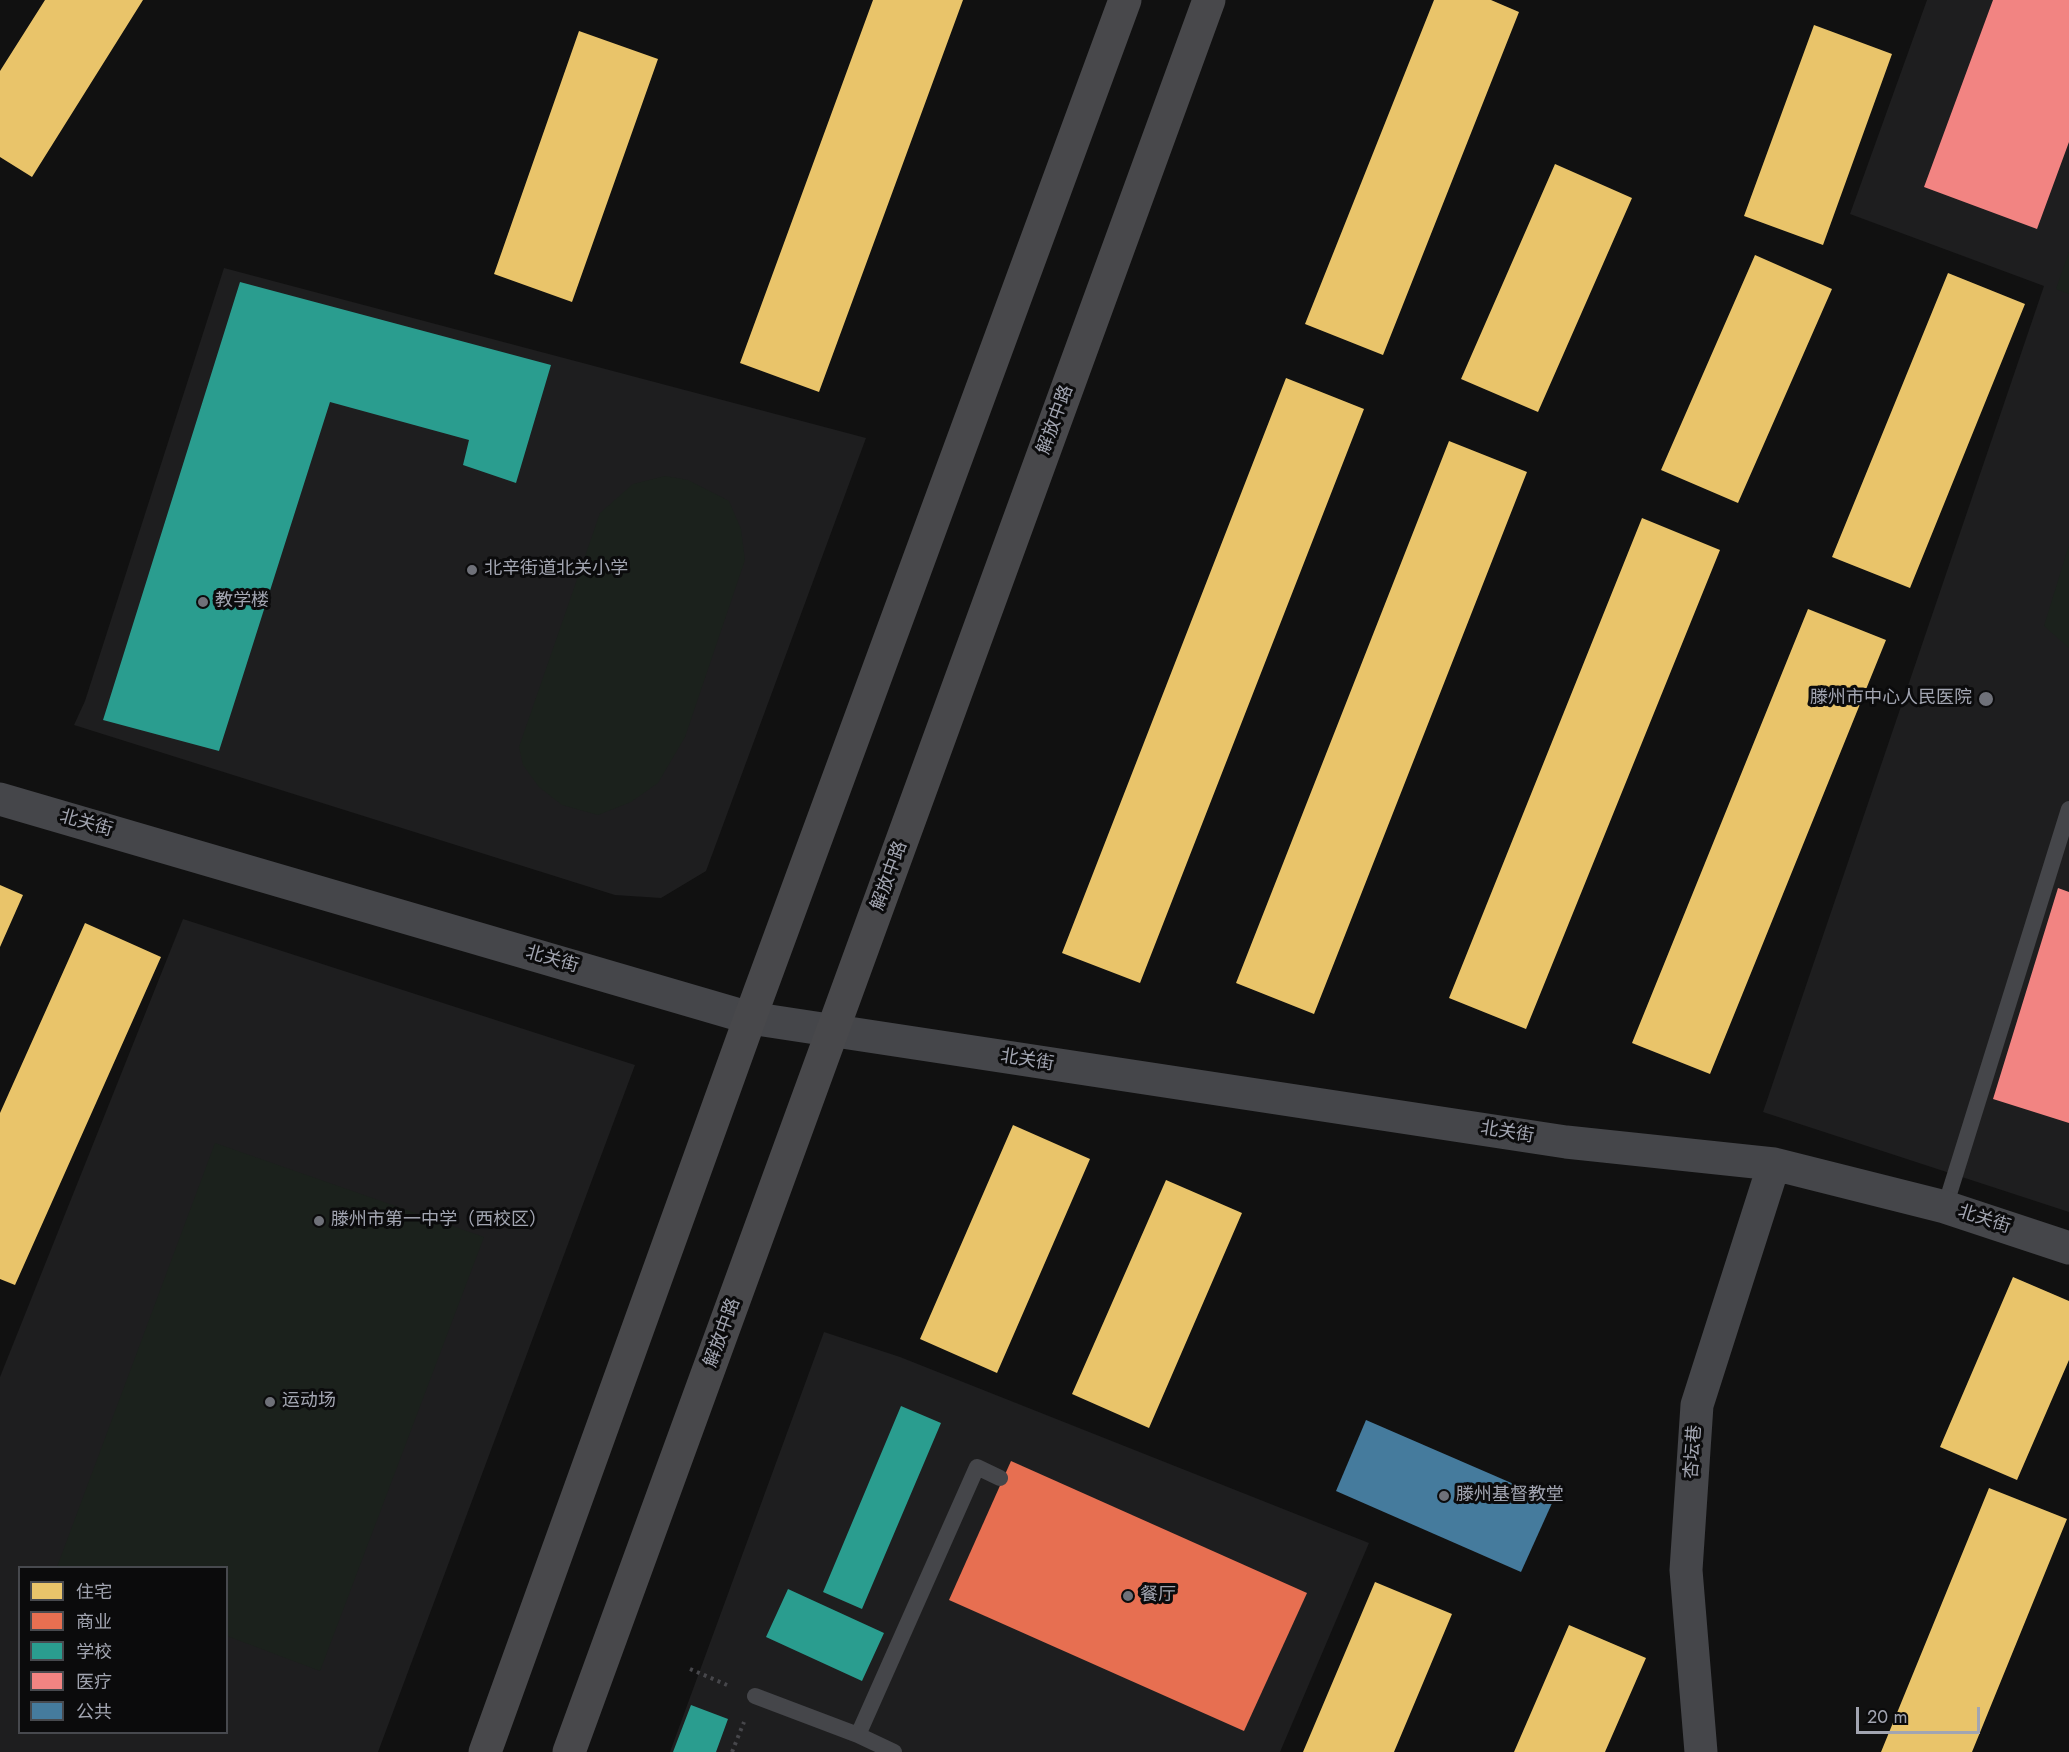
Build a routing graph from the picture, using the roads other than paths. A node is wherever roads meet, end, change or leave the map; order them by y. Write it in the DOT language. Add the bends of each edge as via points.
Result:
graph roads {
  1 [pos="1125,0"];
  2 [pos="1209,0"];
  3 [pos="0,799"];
  4 [pos="2069,809"];
  5 [pos="750,1018"];
  6 [pos="834,1032"];
  7 [pos="1774,1164"];
  8 [pos="1946,1207"];
  9 [pos="2069,1248"];
  10 [pos="1000,1478"];
  11 [pos="755,1696"];
  12 [pos="858,1736"];
  13 [pos="485,1752"];
  14 [pos="568,1752"];
  15 [pos="894,1752"];
  16 [pos="1701,1752"];
  1 -- 5 [label="main road"];
  2 -- 6 [label="main road, 解放中路"];
  3 -- 5 [label="street, 北关街"];
  4 -- 8 [label="lane"];
  5 -- 6 [label="street, 北关街"];
  5 -- 13 [label="main road"];
  6 -- 7 [label="street, 北关街" via="1566,1142"];
  6 -- 14 [label="main road, 解放中路"];
  7 -- 8 [label="street, 北关街"];
  7 -- 16 [label="street, 杏坛巷" via="1697,1405 1686,1570"];
  8 -- 9 [label="street, 北关街"];
  10 -- 12 [label="lane" via="977,1467"];
  11 -- 12 [label="lane"];
  12 -- 15 [label="lane"];
}
